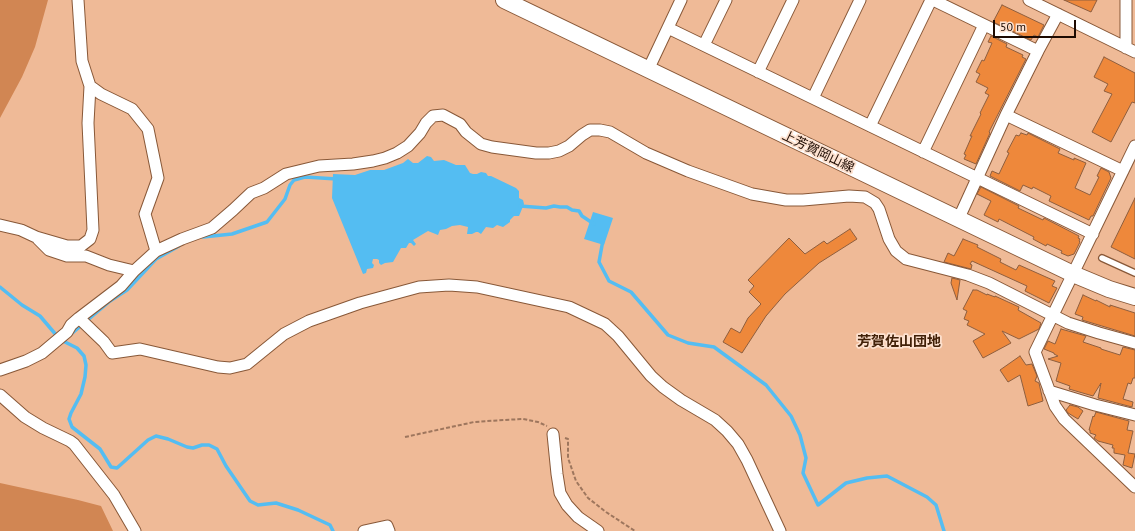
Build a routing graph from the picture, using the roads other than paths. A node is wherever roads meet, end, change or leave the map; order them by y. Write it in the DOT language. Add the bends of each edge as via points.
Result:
graph roads {
  1 [pos="78,0"];
  2 [pos="504,0"];
  3 [pos="726,0"];
  4 [pos="793,0"];
  5 [pos="860,0"];
  6 [pos="932,0"];
  7 [pos="1029,0"];
  8 [pos="1126,0"];
  9 [pos="680,1"];
  10 [pos="1058,14"];
  11 [pos="984,25"];
  12 [pos="668,28"];
  13 [pos="704,45"];
  14 [pos="1130,50"];
  15 [pos="1038,51"];
  16 [pos="648,70"];
  17 [pos="758,72"];
  18 [pos="90,86"];
  19 [pos="813,98"];
  20 [pos="1006,116"];
  21 [pos="870,126"];
  22 [pos="1135,146"];
  23 [pos="923,152"];
  24 [pos="1128,168"];
  25 [pos="977,178"];
  26 [pos="958,220"];
  27 [pos="0,225"];
  28 [pos="1093,234"];
  29 [pos="36,237"];
  30 [pos="156,251"];
  31 [pos="1102,258"];
  32 [pos="134,271"];
  33 [pos="1073,274"];
  34 [pos="1135,274"];
  35 [pos="1135,297"];
  36 [pos="1053,315"];
  37 [pos="82,321"];
  38 [pos="1135,343"];
  39 [pos="0,370"];
  40 [pos="1049,391"];
  41 [pos="0,395"];
  42 [pos="1135,415"];
  43 [pos="553,434"];
  44 [pos="1135,487"];
  45 [pos="136,531"];
  46 [pos="364,531"];
  47 [pos="389,531"];
  48 [pos="598,531"];
  49 [pos="780,531"];
  1 -- 18 [label="street" via="82,60"];
  2 -- 16 [label="main road, 上芳賀岡山線"];
  3 -- 13 [label="street"];
  4 -- 17 [label="street"];
  5 -- 19 [label="street"];
  6 -- 11 [label="street"];
  6 -- 21 [label="street"];
  7 -- 10 [label="street"];
  8 -- 14 [label="street"];
  9 -- 12 [label="street"];
  10 -- 14 [label="street"];
  10 -- 15 [label="street"];
  11 -- 15 [label="street"];
  11 -- 23 [label="street"];
  12 -- 13 [label="street"];
  12 -- 16 [label="street"];
  13 -- 17 [label="street"];
  15 -- 20 [label="street"];
  16 -- 26 [label="main road, 上芳賀岡山線"];
  17 -- 19 [label="street"];
  18 -- 29 [label="street" via="88,123 93,230 90,239 81,246 67,246"];
  18 -- 30 [label="street" via="132,109 148,129 158,178 145,214"];
  19 -- 21 [label="street"];
  20 -- 24 [label="street"];
  20 -- 25 [label="street"];
  21 -- 23 [label="street"];
  22 -- 24 [label="street"];
  23 -- 25 [label="street"];
  24 -- 28 [label="street"];
  25 -- 26 [label="street"];
  25 -- 28 [label="street"];
  26 -- 33 [label="main road, 上芳賀岡山線"];
  27 -- 29 [label="street"];
  28 -- 33 [label="street"];
  29 -- 32 [label="street" via="49,250 67,256 86,256"];
  30 -- 32 [label="street"];
  30 -- 36 [label="street" via="212,228 252,193 286,174 318,166 353,164 385,158 408,146 433,116 443,116 460,124 481,144 492,147 549,153 569,146 590,130 600,130 610,132 646,153 688,171 752,194 791,200 865,197 879,209 896,251 906,259 989,283"];
  31 -- 34 [label="lane"];
  32 -- 37 [label="street"];
  33 -- 35 [label="main road, 上芳賀岡山線"];
  33 -- 36 [label="street"];
  36 -- 38 [label="street" via="1068,323"];
  36 -- 40 [label="street" via="1036,352"];
  37 -- 39 [label="street" via="42,353"];
  37 -- 49 [label="street" via="112,353 140,349 230,368 247,364 284,334 309,321 360,303 420,287 478,287 569,307 605,324 663,387 715,420 727,431 747,460"];
  40 -- 42 [label="street"];
  40 -- 44 [label="street" via="1064,419"];
  41 -- 45 [label="street" via="25,417 74,444 114,495"];
  43 -- 48 [label="street" via="560,493 578,517"];
  46 -- 47 [label="street" via="387,526"];
}
